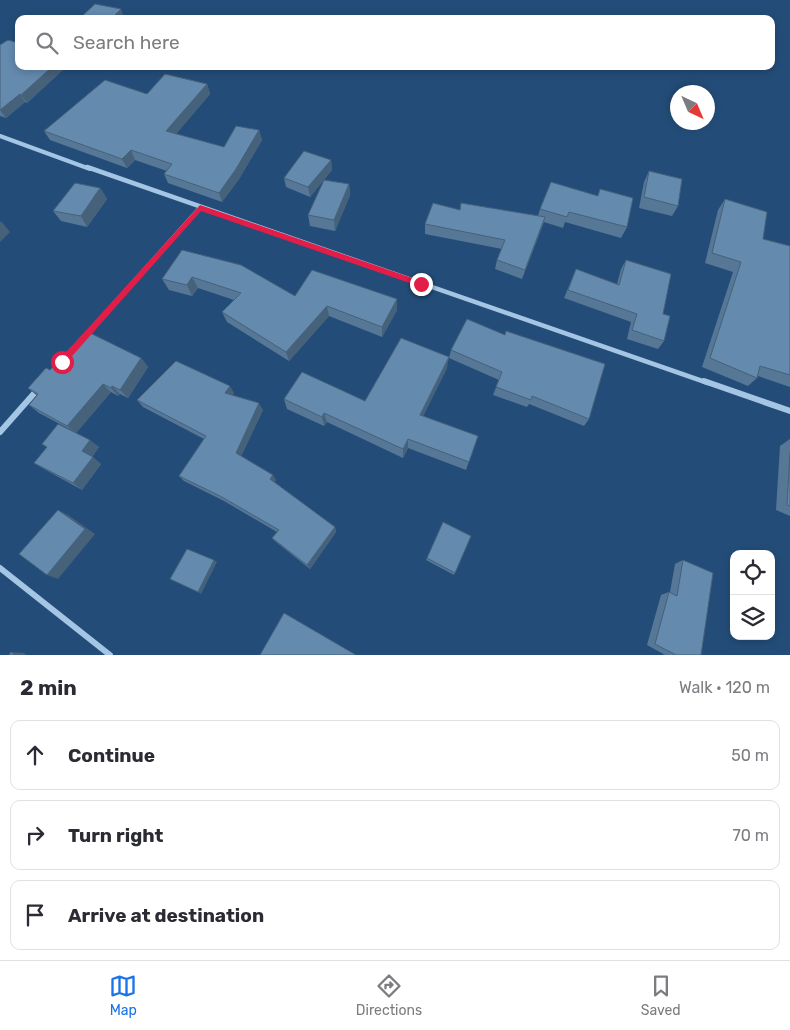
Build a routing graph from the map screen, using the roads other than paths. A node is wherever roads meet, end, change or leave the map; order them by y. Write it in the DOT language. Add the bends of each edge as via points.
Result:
graph roads {
  1 [pos="0,136"];
  2 [pos="200,208"];
  3 [pos="84,338"];
  4 [pos="45,381"];
  5 [pos="790,411"];
  6 [pos="0,432"];
  7 [pos="0,568"];
  8 [pos="110,655"];
  1 -- 2 [label="street"];
  2 -- 3 [label="street"];
  2 -- 5 [label="street"];
  4 -- 6 [label="street"];
  7 -- 8 [label="street"];
}
